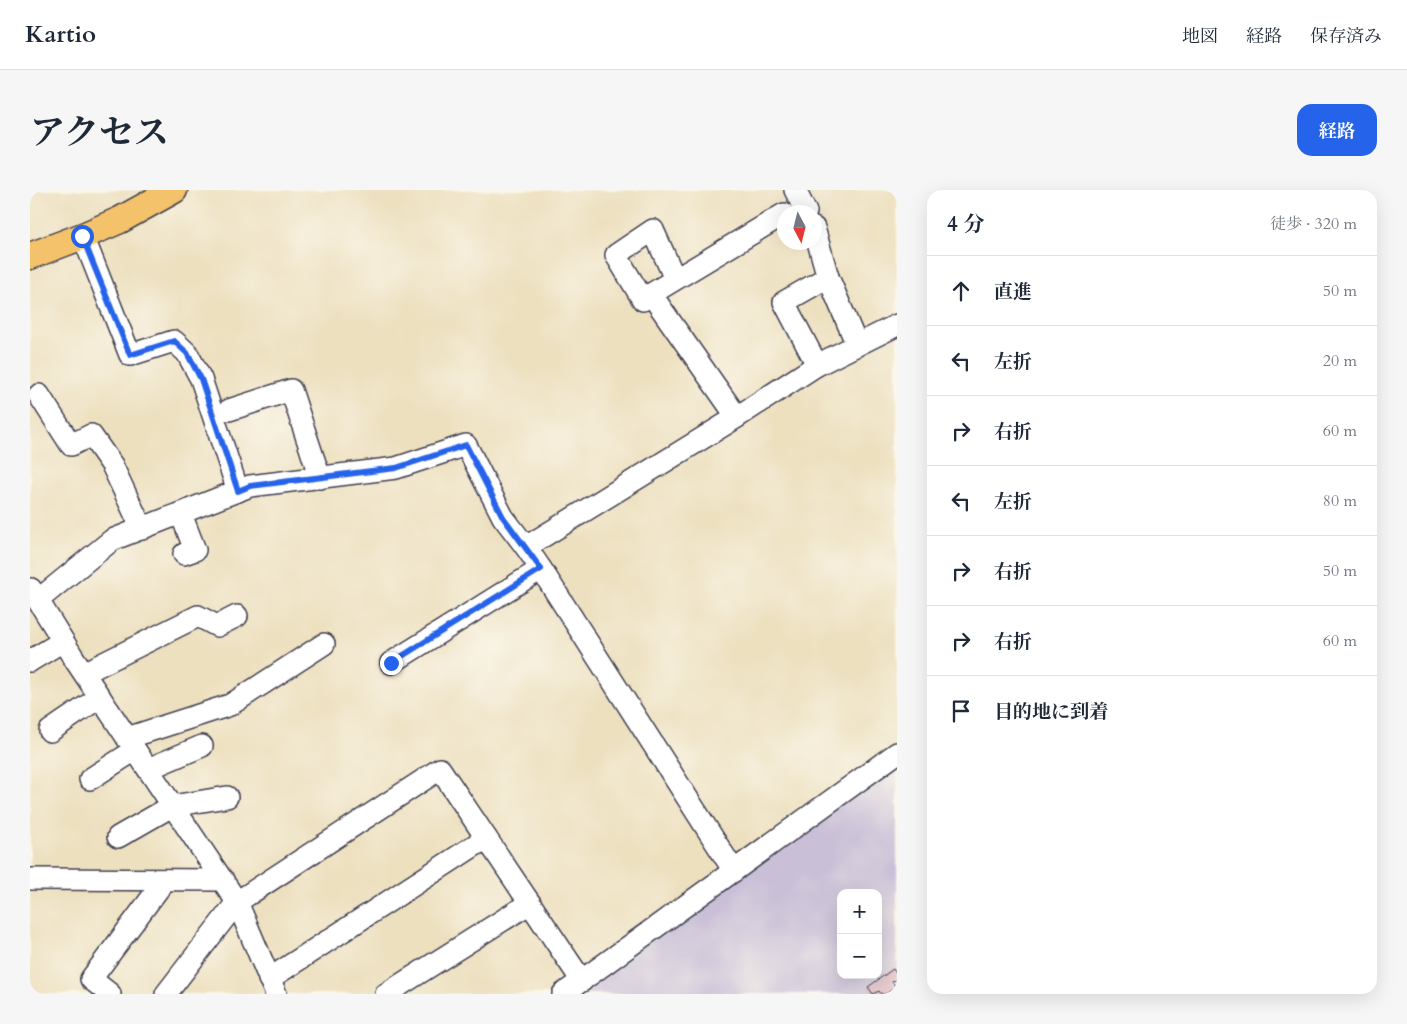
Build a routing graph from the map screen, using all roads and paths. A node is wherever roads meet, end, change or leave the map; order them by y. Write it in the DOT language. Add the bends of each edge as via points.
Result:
graph roads {
  1 [pos="174,190"];
  2 [pos="777,217"];
  3 [pos="82,236"];
  4 [pos="820,250"];
  5 [pos="37,251"];
  6 [pos="828,277"];
  7 [pos="675,279"];
  8 [pos="651,294"];
  9 [pos="897,325"];
  10 [pos="857,345"];
  11 [pos="817,365"];
  12 [pos="39,395"];
  13 [pos="229,410"];
  14 [pos="737,417"];
  15 [pos="320,478"];
  16 [pos="238,491"];
  17 [pos="181,514"];
  18 [pos="142,529"];
  19 [pos="526,547"];
  20 [pos="184,554"];
  21 [pos="541,569"];
  22 [pos="34,594"];
  23 [pos="237,616"];
  24 [pos="63,641"];
  25 [pos="324,644"];
  26 [pos="30,661"];
  27 [pos="391,663"];
  28 [pos="84,673"];
  29 [pos="100,697"];
  30 [pos="50,731"];
  31 [pos="131,744"];
  32 [pos="202,746"];
  33 [pos="897,753"];
  34 [pos="148,769"];
  35 [pos="90,779"];
  36 [pos="227,797"];
  37 [pos="172,806"];
  38 [pos="118,837"];
  39 [pos="486,838"];
  40 [pos="734,871"];
  41 [pos="30,879"];
  42 [pos="165,880"];
  43 [pos="222,880"];
  44 [pos="237,902"];
  45 [pos="530,903"];
  46 [pos="582,981"];
  47 [pos="273,986"];
  48 [pos="110,994"];
  49 [pos="166,994"];
  50 [pos="386,994"];
  51 [pos="563,994"];
  1 -- 3 [label="main road" via="120,220"];
  2 -- 7 [label="street"];
  3 -- 5 [label="main road"];
  3 -- 16 [label="street" via="130,355 174,341 187,353 201,379"];
  4 -- 6 [label="street"];
  6 -- 10 [label="street"];
  6 -- 11 [label="street" via="784,302"];
  7 -- 8 [label="street"];
  7 -- 8 [label="street" via="653,230 616,255 642,300"];
  8 -- 14 [label="street"];
  9 -- 10 [label="street"];
  10 -- 11 [label="street"];
  11 -- 14 [label="street"];
  12 -- 18 [label="street" via="71,445 92,435 112,465"];
  13 -- 15 [label="street" via="291,390"];
  14 -- 19 [label="street"];
  15 -- 16 [label="street" via="250,486"];
  15 -- 19 [label="street" via="396,468 466,445 503,517"];
  16 -- 17 [label="street"];
  17 -- 18 [label="street"];
  17 -- 20 [label="street" via="195,550"];
  18 -- 22 [label="street" via="112,540"];
  19 -- 21 [label="street"];
  21 -- 27 [label="street"];
  21 -- 40 [label="street"];
  22 -- 24 [label="street"];
  23 -- 28 [label="street" via="217,626 198,616"];
  24 -- 26 [label="street"];
  24 -- 28 [label="street"];
  25 -- 31 [label="street" via="230,705"];
  28 -- 29 [label="street"];
  29 -- 30 [label="street"];
  29 -- 31 [label="street"];
  31 -- 34 [label="street"];
  31 -- 35 [label="street"];
  32 -- 34 [label="street"];
  33 -- 40 [label="street"];
  34 -- 37 [label="street"];
  36 -- 37 [label="street"];
  37 -- 38 [label="street"];
  37 -- 43 [label="street"];
  39 -- 44 [label="street" via="440,769"];
  39 -- 45 [label="street"];
  39 -- 47 [label="street"];
  40 -- 46 [label="street"];
  41 -- 42 [label="street"];
  42 -- 43 [label="street"];
  42 -- 48 [label="street" via="91,979"];
  43 -- 44 [label="street"];
  44 -- 47 [label="street"];
  44 -- 49 [label="street"];
  45 -- 46 [label="street"];
  45 -- 50 [label="street"];
  46 -- 51 [label="street"];
}
